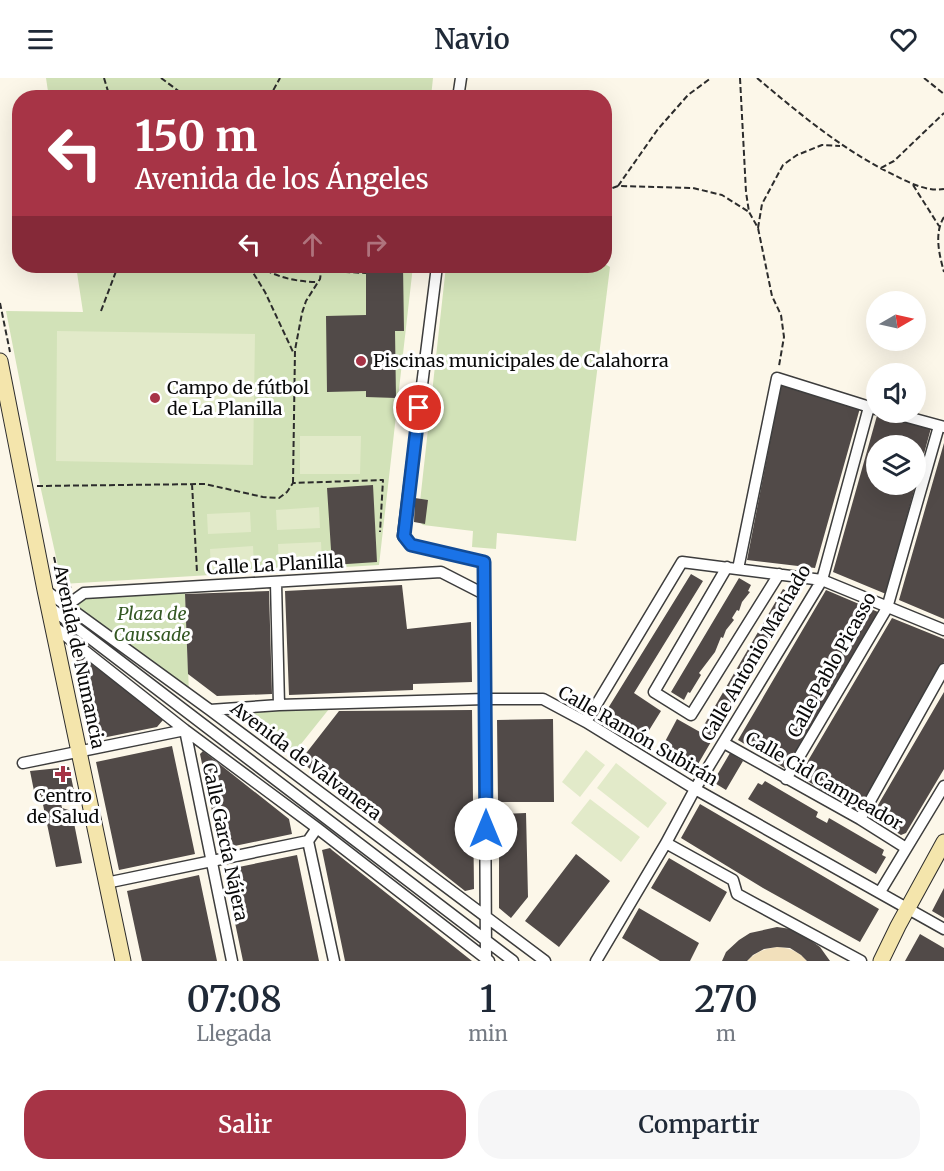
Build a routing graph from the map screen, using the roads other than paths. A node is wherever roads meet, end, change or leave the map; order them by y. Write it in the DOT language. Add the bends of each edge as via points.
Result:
graph roads {
  1 [pos="436,273"];
  2 [pos="0,361"];
  3 [pos="866,406"];
  4 [pos="926,422"];
  5 [pos="868,423"];
  6 [pos="942,427"];
  7 [pos="732,568"];
  8 [pos="779,574"];
  9 [pos="822,580"];
  10 [pos="276,583"];
  11 [pos="45,590"];
  12 [pos="484,594"];
  13 [pos="48,606"];
  14 [pos="66,606"];
  15 [pos="887,608"];
  16 [pos="52,625"];
  17 [pos="944,630"];
  18 [pos="944,669"];
  19 [pos="486,699"];
  20 [pos="279,705"];
  21 [pos="210,710"];
  22 [pos="586,722"];
  23 [pos="185,730"];
  24 [pos="724,743"];
  25 [pos="79,752"];
  26 [pos="23,763"];
  27 [pos="786,779"];
  28 [pos="944,786"];
  29 [pos="695,789"];
  30 [pos="860,819"];
  31 [pos="317,828"];
  32 [pos="308,841"];
  33 [pos="944,842"];
  34 [pos="666,843"];
  35 [pos="906,848"];
  36 [pos="211,862"];
  37 [pos="106,884"];
  38 [pos="880,892"];
  39 [pos="908,908"];
  40 [pos="486,915"];
  41 [pos="944,930"];
  42 [pos="486,940"];
  43 [pos="487,960"];
  44 [pos="123,961"];
  45 [pos="232,961"];
  46 [pos="334,961"];
  47 [pos="513,961"];
  48 [pos="545,961"];
  49 [pos="596,961"];
  50 [pos="861,961"];
  51 [pos="881,961"];
  1 -- 12 [label="street" via="404,536 411,545 484,562"];
  2 -- 11 [label="street, Avenida de Numancia"];
  3 -- 7 [label="street" via="777,378"];
  4 -- 6 [label="street"];
  5 -- 9 [label="street, Calle Antonio Machado"];
  6 -- 15 [label="street, Calle Pablo Picasso"];
  7 -- 8 [label="street"];
  7 -- 8 [label="street" via="654,692 691,715"];
  7 -- 22 [label="street" via="682,562"];
  8 -- 9 [label="street"];
  9 -- 15 [label="street"];
  9 -- 24 [label="street, Calle Antonio Machado"];
  10 -- 12 [label="street, Calle La Planilla" via="441,572"];
  10 -- 14 [label="street, Calle La Planilla" via="84,593"];
  10 -- 20 [label="street"];
  11 -- 13 [label="street, Avenida de Numancia"];
  11 -- 14 [label="street, Avenida de Valvanera"];
  12 -- 19 [label="street"];
  13 -- 16 [label="street, Avenida de Numancia"];
  13 -- 42 [label="street, Avenida de Valvanera"];
  14 -- 21 [label="street, Avenida de Valvanera"];
  15 -- 17 [label="street"];
  15 -- 27 [label="street, Calle Pablo Picasso"];
  16 -- 23 [label="street"];
  16 -- 25 [label="street, Avenida de Numancia"];
  18 -- 30 [label="street"];
  19 -- 20 [label="street, Calle Ramón Subirán"];
  19 -- 22 [label="street, Calle Ramón Subirán" via="543,699"];
  19 -- 40 [label="street"];
  20 -- 21 [label="street, Calle Ramón Subirán"];
  21 -- 40 [label="street, Avenida de Valvanera"];
  22 -- 29 [label="street, Calle Ramón Subirán"];
  23 -- 25 [label="street"];
  23 -- 31 [label="street"];
  23 -- 36 [label="street, Calle García Nájera"];
  24 -- 27 [label="street, Calle Cid Campeador"];
  24 -- 29 [label="street, Calle Antonio Machado"];
  25 -- 26 [label="street"];
  25 -- 37 [label="street, Avenida de Numancia"];
  27 -- 30 [label="street, Calle Cid Campeador"];
  28 -- 35 [label="street"];
  29 -- 34 [label="street, Calle Antonio Machado"];
  29 -- 38 [label="street, Calle Ramón Subirán"];
  30 -- 35 [label="street, Calle Cid Campeador"];
  31 -- 32 [label="street"];
  31 -- 43 [label="street"];
  32 -- 36 [label="street"];
  32 -- 46 [label="street"];
  33 -- 39 [label="street"];
  34 -- 49 [label="street, Calle Antonio Machado"];
  34 -- 50 [label="street" via="733,880 737,894"];
  35 -- 38 [label="street"];
  36 -- 37 [label="street"];
  36 -- 45 [label="street, Calle García Nájera"];
  37 -- 44 [label="street, Avenida de Numancia"];
  38 -- 39 [label="street, Calle Ramón Subirán"];
  39 -- 41 [label="street, Calle Ramón Subirán"];
  39 -- 51 [label="street"];
  40 -- 42 [label="street"];
  40 -- 48 [label="street, Avenida de Valvanera"];
  42 -- 43 [label="street"];
  42 -- 47 [label="street, Avenida de Valvanera"];
}
